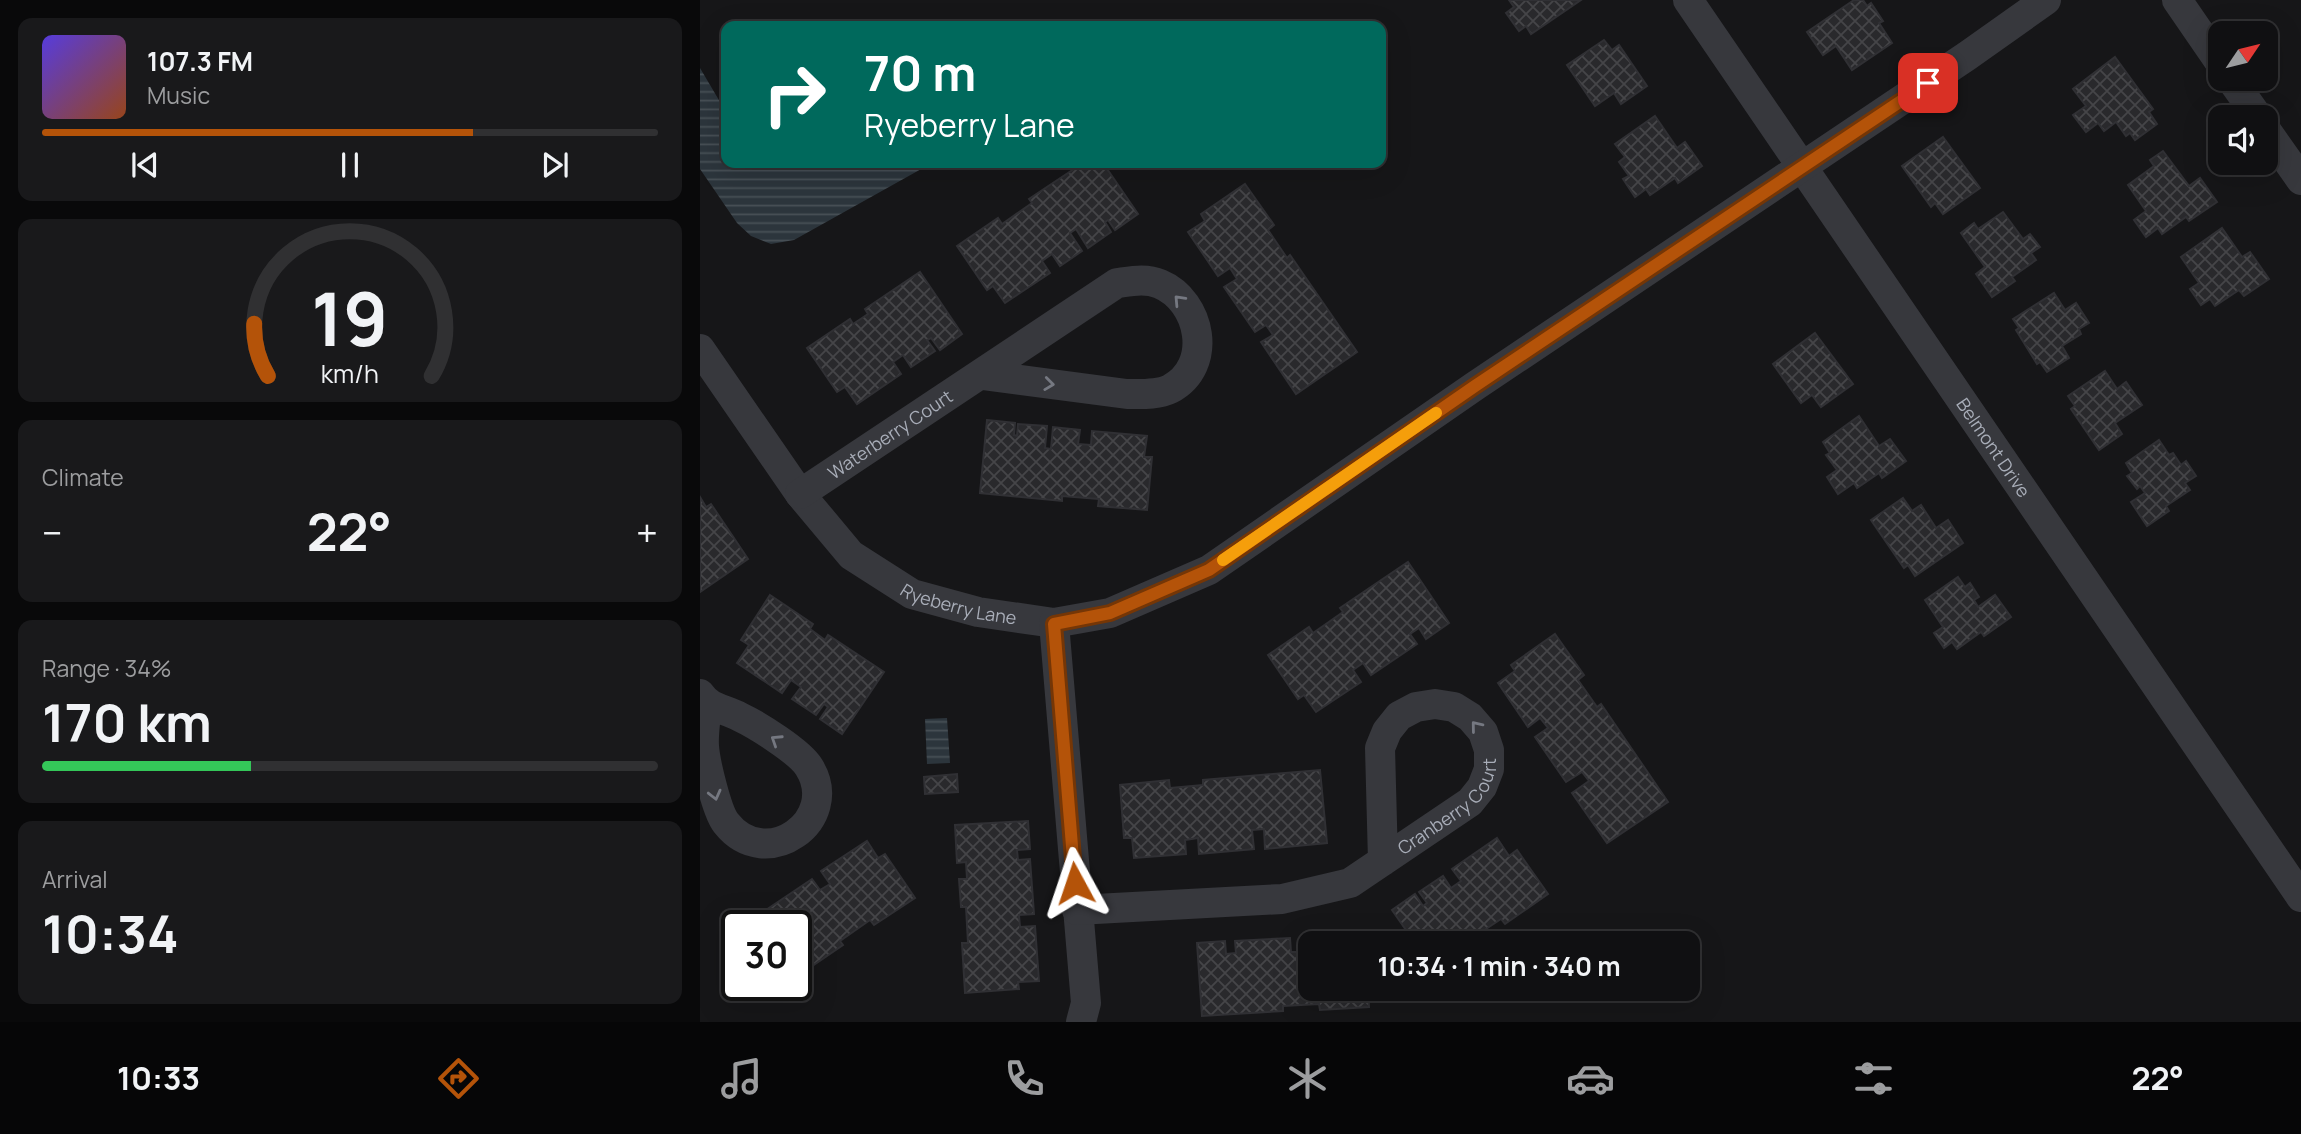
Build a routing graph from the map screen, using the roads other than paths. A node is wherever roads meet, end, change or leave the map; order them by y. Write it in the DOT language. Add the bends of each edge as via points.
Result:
graph roads {
  1 [pos="1688,0"];
  2 [pos="2046,0"];
  3 [pos="2177,0"];
  4 [pos="2208,45"];
  5 [pos="2278,147"];
  6 [pos="1802,167"];
  7 [pos="2301,180"];
  8 [pos="700,349"];
  9 [pos="982,375"];
  10 [pos="800,494"];
  11 [pos="1054,624"];
  12 [pos="703,699"];
  13 [pos="1383,861"];
  14 [pos="2301,897"];
  15 [pos="1077,910"];
  16 [pos="1082,1022"];
  1 -- 6 [label="street, Belmont Drive"];
  2 -- 6 [label="street, Ryeberry Lane"];
  3 -- 4 [label="street"];
  5 -- 7 [label="street"];
  6 -- 11 [label="street, Ryeberry Lane" via="1209,570 1110,613"];
  6 -- 14 [label="street, Belmont Drive"];
  8 -- 10 [label="street, Ryeberry Lane"];
  9 -- 9 [label="street, Waterberry Court, one-way" via="1149,394 1170,389 1187,374 1197,356 1198,334 1178,295 1139,279 1117,283"];
  9 -- 10 [label="street, Waterberry Court"];
  10 -- 11 [label="street, Ryeberry Lane" via="851,555 912,594 978,612"];
  11 -- 15 [label="street"];
  12 -- 12 [label="street, one-way" via="704,747 724,821 738,835 756,843 776,844 794,836 808,822 816,804 816,784 808,766 740,716"];
  13 -- 13 [label="street, Cranberry Court, one-way" via="1469,802 1482,787 1489,769 1483,732 1454,707 1416,707 1399,716 1387,731 1380,748"];
  13 -- 15 [label="street, Cranberry Court" via="1350,883 1283,899"];
  15 -- 16 [label="street" via="1086,1003"];
}
